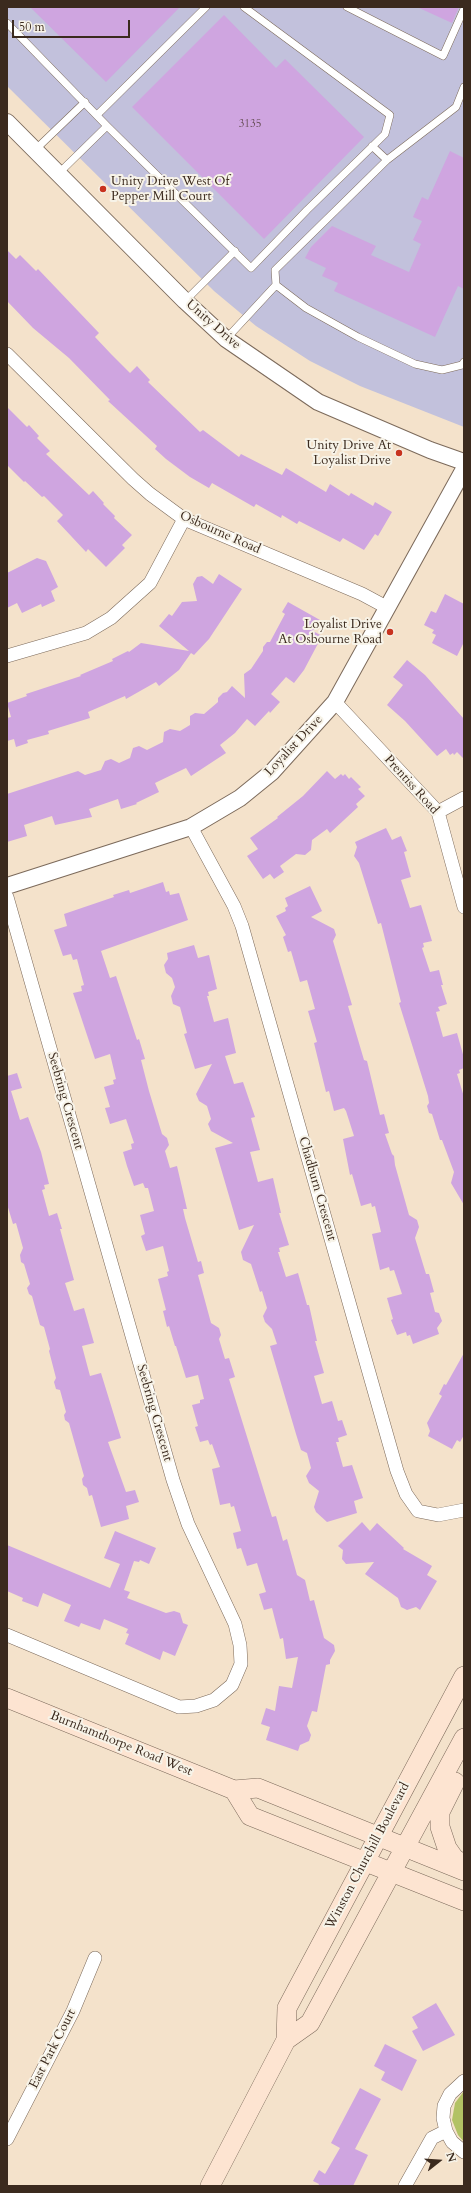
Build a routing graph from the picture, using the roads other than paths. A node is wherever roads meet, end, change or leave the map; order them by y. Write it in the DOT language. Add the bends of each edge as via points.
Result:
graph roads {
  1 [pos="206,7"];
  2 [pos="244,7"];
  3 [pos="347,7"];
  4 [pos="464,9"];
  5 [pos="7,24"];
  6 [pos="464,87"];
  7 [pos="85,102"];
  8 [pos="97,115"];
  9 [pos="7,122"];
  10 [pos="107,126"];
  11 [pos="372,146"];
  12 [pos="35,150"];
  13 [pos="387,160"];
  14 [pos="59,173"];
  15 [pos="235,252"];
  16 [pos="276,285"];
  17 [pos="185,301"];
  18 [pos="226,339"];
  19 [pos="7,354"];
  20 [pos="464,362"];
  21 [pos="464,462"];
  22 [pos="464,469"];
  23 [pos="184,519"];
  24 [pos="388,608"];
  25 [pos="7,656"];
  26 [pos="335,702"];
  27 [pos="464,798"];
  28 [pos="438,812"];
  29 [pos="191,827"];
  30 [pos="7,886"];
  31 [pos="7,897"];
  32 [pos="464,907"];
  33 [pos="464,1510"];
  34 [pos="7,1635"];
  35 [pos="464,1676"];
  36 [pos="7,1698"];
  37 [pos="464,1738"];
  38 [pos="464,1765"];
  39 [pos="234,1790"];
  40 [pos="378,1837"];
  41 [pos="405,1848"];
  42 [pos="365,1862"];
  43 [pos="464,1865"];
  44 [pos="391,1872"];
  45 [pos="464,1872"];
  46 [pos="464,1901"];
  47 [pos="94,1958"];
  48 [pos="286,2040"];
  49 [pos="464,2081"];
  50 [pos="446,2131"];
  51 [pos="7,2140"];
  52 [pos="464,2152"];
  53 [pos="210,2186"];
  54 [pos="405,2186"];
  1 -- 8 [label="lane"];
  2 -- 11 [label="lane" via="390,115 385,134"];
  3 -- 4 [label="lane" via="443,56"];
  5 -- 7 [label="lane"];
  6 -- 13 [label="lane" via="456,107"];
  7 -- 8 [label="lane"];
  7 -- 12 [label="lane"];
  8 -- 10 [label="lane"];
  9 -- 12 [label="street, Unity Drive"];
  10 -- 14 [label="lane"];
  10 -- 15 [label="lane"];
  11 -- 13 [label="lane"];
  11 -- 15 [label="lane" via="251,268"];
  12 -- 14 [label="street, Unity Drive"];
  13 -- 16 [label="lane" via="275,270"];
  14 -- 17 [label="street, Unity Drive"];
  15 -- 17 [label="lane"];
  16 -- 18 [label="lane"];
  16 -- 20 [label="lane" via="306,308 358,337 416,364 442,370 462,365"];
  17 -- 18 [label="street, Unity Drive"];
  18 -- 21 [label="street, Unity Drive" via="318,402"];
  19 -- 23 [label="street, Osbourne Road" via="133,479"];
  22 -- 24 [label="street, Loyalist Drive"];
  23 -- 24 [label="street, Osbourne Road" via="362,594"];
  23 -- 25 [label="street" via="150,583 112,618 86,633"];
  24 -- 26 [label="street, Loyalist Drive"];
  26 -- 28 [label="street, Prentiss Road"];
  26 -- 29 [label="street, Loyalist Drive" via="272,772 240,798"];
  27 -- 28 [label="street"];
  28 -- 32 [label="street, Prentiss Road"];
  29 -- 30 [label="street, Loyalist Drive"];
  29 -- 33 [label="street, Chadburn Crescent" via="234,906 242,926 397,1472 406,1494 418,1511 438,1515"];
  31 -- 34 [label="street, Seebring Crescent" via="173,1480 188,1524 235,1624 241,1664 232,1684 214,1700 196,1706 179,1707"];
  35 -- 40 [label="main road, Winston Churchill Boulevard"];
  36 -- 39 [label="main road, Burnhamthorpe Road West"];
  37 -- 41 [label="main road, Winston Churchill Boulevard"];
  38 -- 43 [label="main road" via="447,1796 439,1819 447,1848 454,1858"];
  39 -- 40 [label="main road, Burnhamthorpe Road West" via="258,1788"];
  39 -- 42 [label="main road" via="250,1816"];
  40 -- 41 [label="main road, Burnhamthorpe Road West"];
  40 -- 42 [label="main road, Winston Churchill Boulevard"];
  41 -- 44 [label="main road, Winston Churchill Boulevard"];
  41 -- 45 [label="main road, Burnhamthorpe Road West"];
  42 -- 44 [label="main road"];
  42 -- 48 [label="main road, Winston Churchill Boulevard" via="287,2008"];
  44 -- 46 [label="main road"];
  44 -- 48 [label="main road, Winston Churchill Boulevard" via="310,2023"];
  47 -- 51 [label="street, East Park Court" via="73,2011"];
  48 -- 53 [label="main road, Winston Churchill Boulevard"];
  49 -- 50 [label="street" via="450,2094 444,2106"];
  50 -- 52 [label="street" via="452,2142"];
  50 -- 54 [label="street" via="432,2138"];
}
